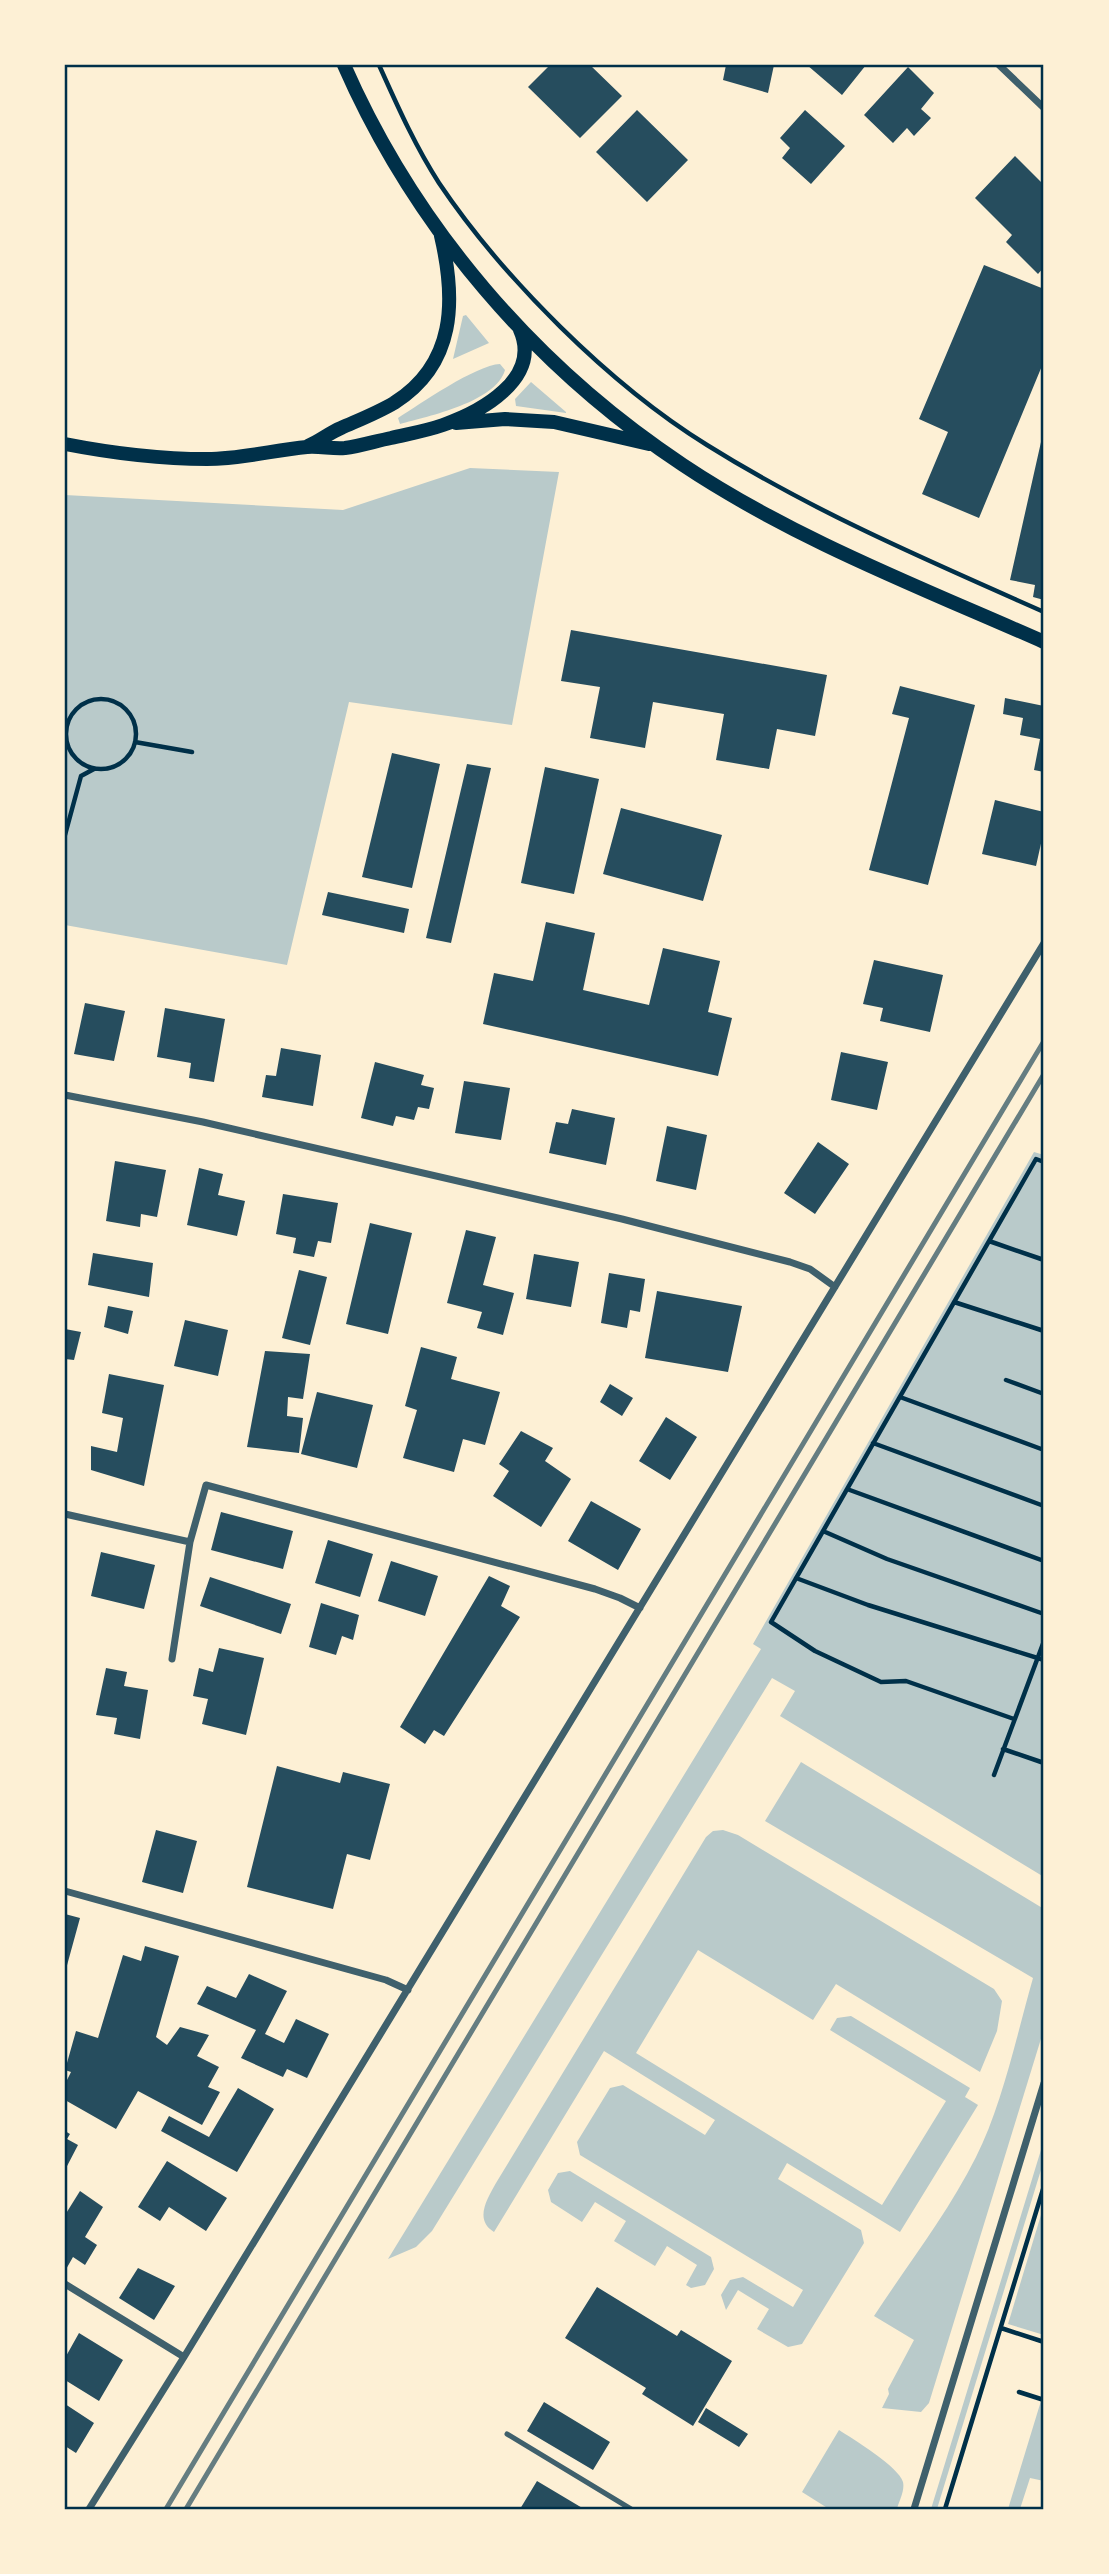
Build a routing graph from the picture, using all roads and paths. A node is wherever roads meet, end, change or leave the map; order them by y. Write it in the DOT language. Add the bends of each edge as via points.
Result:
graph roads {
  1 [pos="344,65"];
  2 [pos="379,65"];
  3 [pos="999,65"];
  4 [pos="1044,108"];
  5 [pos="436,225"];
  6 [pos="515,324"];
  7 [pos="444,425"];
  8 [pos="65,444"];
  9 [pos="301,448"];
  10 [pos="663,451"];
  11 [pos="1044,612"];
  12 [pos="1044,642"];
  13 [pos="135,742"];
  14 [pos="192,752"];
  15 [pos="96,768"];
  16 [pos="65,835"];
  17 [pos="1044,943"];
  18 [pos="65,1095"];
  19 [pos="1044,1162"];
  20 [pos="989,1241"];
  21 [pos="1044,1259"];
  22 [pos="835,1287"];
  23 [pos="954,1302"];
  24 [pos="1044,1331"];
  25 [pos="1006,1381"];
  26 [pos="1044,1394"];
  27 [pos="900,1397"];
  28 [pos="873,1443"];
  29 [pos="1044,1450"];
  30 [pos="847,1489"];
  31 [pos="1044,1506"];
  32 [pos="65,1514"];
  33 [pos="823,1531"];
  34 [pos="190,1542"];
  35 [pos="1044,1562"];
  36 [pos="796,1578"];
  37 [pos="640,1608"];
  38 [pos="1044,1614"];
  39 [pos="1044,1641"];
  40 [pos="1038,1658"];
  41 [pos="172,1659"];
  42 [pos="1044,1660"];
  43 [pos="1014,1719"];
  44 [pos="1003,1749"];
  45 [pos="1044,1763"];
  46 [pos="994,1775"];
  47 [pos="65,1891"];
  48 [pos="408,1990"];
  49 [pos="1044,2083"];
  50 [pos="1044,2186"];
  51 [pos="65,2284"];
  52 [pos="1001,2328"];
  53 [pos="1044,2342"];
  54 [pos="184,2357"];
  55 [pos="1019,2392"];
  56 [pos="1044,2400"];
  57 [pos="507,2434"];
  58 [pos="89,2509"];
  59 [pos="631,2509"];
  60 [pos="914,2509"];
  61 [pos="945,2509"];
  1 -- 5 [label="main road" via="385,145"];
  2 -- 11 [label="path" via="422,154 458,209 519,282 632,391 688,433 775,485 863,531"];
  3 -- 4 [label="street"];
  5 -- 6 [label="main road"];
  5 -- 9 [label="main road" via="443,244 450,304 446,334 434,363 397,401"];
  6 -- 7 [label="main road" via="525,350 513,381 489,402"];
  6 -- 10 [label="main road" via="564,373"];
  7 -- 9 [label="main road" via="346,448"];
  7 -- 10 [label="main road" via="505,419 554,422 645,442"];
  8 -- 9 [label="main road" via="207,459"];
  10 -- 12 [label="main road" via="741,499 851,556"];
  13 -- 14 [label="path"];
  13 -- 15 [label="path" via="114,767"];
  13 -- 15 [label="path" via="136,730 126,709 106,699 83,704 68,722 68,744 81,763"];
  15 -- 16 [label="path" via="82,776"];
  17 -- 22 [label="street"];
  18 -- 22 [label="street" via="622,1219 797,1264"];
  19 -- 20 [label="path" via="1036,1159"];
  20 -- 21 [label="path"];
  20 -- 23 [label="path"];
  22 -- 37 [label="street"];
  23 -- 24 [label="path"];
  23 -- 27 [label="path"];
  25 -- 26 [label="path"];
  27 -- 28 [label="path"];
  27 -- 29 [label="path"];
  28 -- 30 [label="path"];
  28 -- 31 [label="path"];
  30 -- 33 [label="path"];
  30 -- 35 [label="path"];
  32 -- 34 [label="street"];
  33 -- 36 [label="path"];
  33 -- 38 [label="path" via="887,1559"];
  34 -- 37 [label="street" via="206,1485 595,1589"];
  34 -- 41 [label="street"];
  36 -- 40 [label="path"];
  36 -- 43 [label="path" via="771,1622 793,1637 881,1682 906,1681"];
  37 -- 48 [label="street"];
  39 -- 40 [label="path"];
  40 -- 42 [label="path"];
  40 -- 43 [label="path"];
  43 -- 44 [label="path"];
  44 -- 45 [label="path"];
  44 -- 46 [label="path"];
  47 -- 48 [label="street" via="386,1980"];
  48 -- 54 [label="street"];
  49 -- 60 [label="street"];
  50 -- 52 [label="path"];
  51 -- 54 [label="street"];
  52 -- 53 [label="path"];
  52 -- 61 [label="path"];
  54 -- 58 [label="street"];
  55 -- 56 [label="path"];
  57 -- 59 [label="lane"];
}
